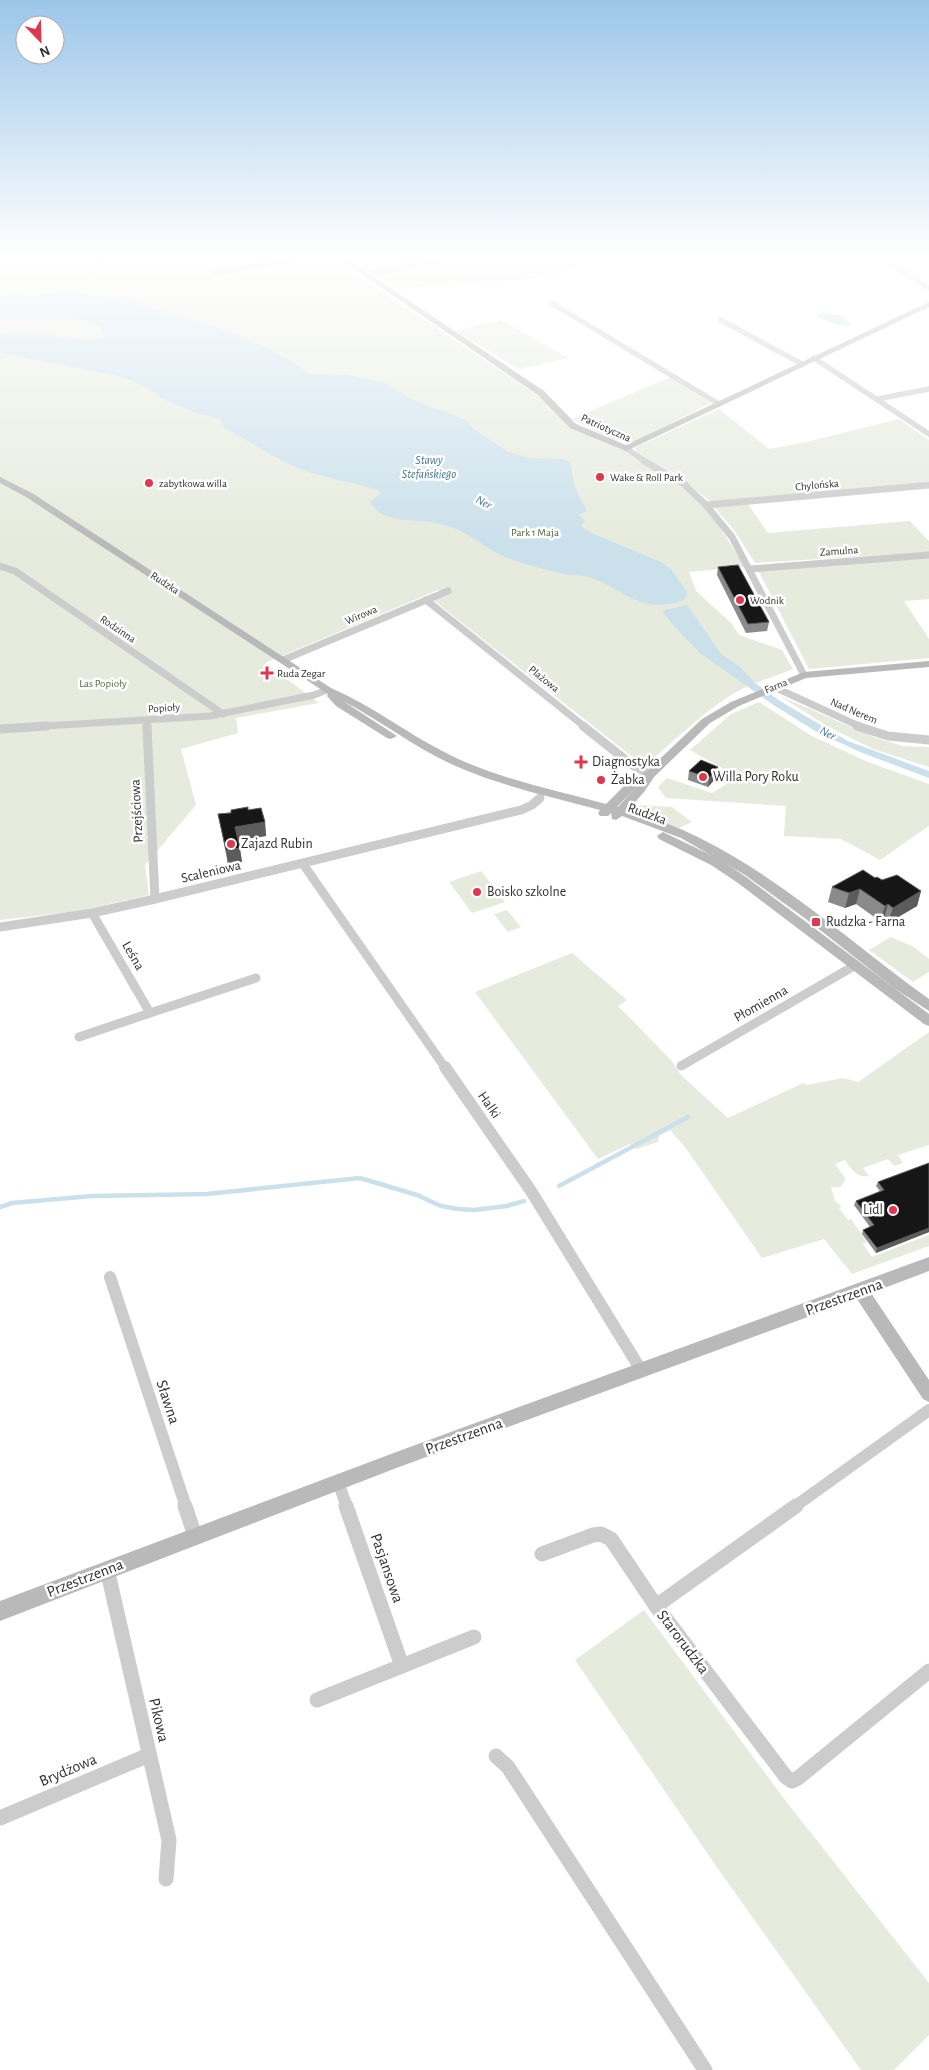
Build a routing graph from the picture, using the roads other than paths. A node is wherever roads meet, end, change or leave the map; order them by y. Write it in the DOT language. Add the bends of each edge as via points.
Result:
graph roads {
  1 [pos="479,352"];
  2 [pos="632,352"];
  3 [pos="779,352"];
  4 [pos="828,352"];
  5 [pos="814,358"];
  6 [pos="802,364"];
  7 [pos="929,389"];
  8 [pos="877,399"];
  9 [pos="719,404"];
  10 [pos="929,434"];
  11 [pos="626,448"];
  12 [pos="0,480"];
  13 [pos="929,485"];
  14 [pos="706,505"];
  15 [pos="929,555"];
  16 [pos="0,566"];
  17 [pos="750,569"];
  18 [pos="448,591"];
  19 [pos="426,600"];
  20 [pos="283,660"];
  21 [pos="929,664"];
  22 [pos="804,675"];
  23 [pos="772,688"];
  24 [pos="327,690"];
  25 [pos="223,714"];
  26 [pos="146,721"];
  27 [pos="0,729"];
  28 [pos="929,740"];
  29 [pos="650,774"];
  30 [pos="540,798"];
  31 [pos="612,813"];
  32 [pos="303,864"];
  33 [pos="155,899"];
  34 [pos="92,913"];
  35 [pos="0,927"];
  36 [pos="854,966"];
  37 [pos="256,978"];
  38 [pos="929,1006"];
  39 [pos="150,1013"];
  40 [pos="929,1020"];
  41 [pos="79,1037"];
  42 [pos="681,1066"];
  43 [pos="929,1264"];
  44 [pos="110,1277"];
  45 [pos="861,1291"];
  46 [pos="641,1370"];
  47 [pos="929,1394"];
  48 [pos="929,1410"];
  49 [pos="338,1482"];
  50 [pos="195,1536"];
  51 [pos="542,1554"];
  52 [pos="107,1569"];
  53 [pos="656,1606"];
  54 [pos="0,1611"];
  55 [pos="474,1637"];
  56 [pos="402,1666"];
  57 [pos="929,1671"];
  58 [pos="317,1700"];
  59 [pos="149,1754"];
  60 [pos="496,1756"];
  61 [pos="0,1818"];
  62 [pos="166,1879"];
  63 [pos="705,2070"];
  1 -- 11 [label="street, Patriotyczna" via="541,394 573,426"];
  2 -- 9 [label="street"];
  3 -- 6 [label="street"];
  4 -- 5 [label="street"];
  5 -- 6 [label="street"];
  5 -- 8 [label="street"];
  6 -- 9 [label="street"];
  7 -- 8 [label="street"];
  8 -- 10 [label="street"];
  9 -- 11 [label="street"];
  11 -- 14 [label="street, Patriotyczna" via="680,480"];
  12 -- 20 [label="street, Rudzka" via="30,495"];
  13 -- 14 [label="street, Chylońska"];
  14 -- 17 [label="street, Patriotyczna" via="732,537"];
  15 -- 17 [label="street, Zamulna"];
  16 -- 25 [label="street, Rodzinna" via="15,571"];
  17 -- 22 [label="street, Patriotyczna"];
  18 -- 19 [label="street, Wirowa"];
  19 -- 20 [label="street, Wirowa"];
  19 -- 29 [label="street, Plażowa" via="632,765"];
  20 -- 24 [label="street, Rudzka"];
  21 -- 22 [label="street, Farna"];
  22 -- 23 [label="street, Farna"];
  23 -- 28 [label="street, Nad Nerem" via="881,734 904,740"];
  23 -- 29 [label="street, Farna" via="728,707 706,721"];
  24 -- 25 [label="street, Popioły"];
  24 -- 30 [label="street, Rudzka" via="348,709 438,763 483,782"];
  24 -- 31 [label="street, Rudzka" via="347,697 462,765"];
  25 -- 26 [label="street, Popioły"];
  26 -- 27 [label="street, Popioły"];
  26 -- 33 [label="street, Przejściowa"];
  29 -- 31 [label="street, Farna" via="644,786"];
  30 -- 31 [label="street, Rudzka"];
  30 -- 32 [label="street, Scaleniowa" via="521,810"];
  31 -- 36 [label="street, Rudzka" via="715,862"];
  31 -- 38 [label="street, Rudzka" via="668,828 725,856"];
  32 -- 33 [label="street, Scaleniowa"];
  32 -- 46 [label="street, Halki" via="531,1191"];
  33 -- 34 [label="street, Scaleniowa"];
  34 -- 35 [label="street, Scaleniowa"];
  34 -- 39 [label="street, Leśna"];
  36 -- 40 [label="street, Rudzka"];
  36 -- 42 [label="street, Płomienna"];
  37 -- 39 [label="street"];
  39 -- 41 [label="street"];
  43 -- 45 [label="street, Przestrzenna"];
  44 -- 50 [label="street, Sławna"];
  45 -- 46 [label="street, Przestrzenna"];
  45 -- 47 [label="street"];
  46 -- 49 [label="street, Przestrzenna"];
  48 -- 53 [label="street, Starorudzka"];
  49 -- 50 [label="street, Przestrzenna"];
  49 -- 56 [label="street, Pasjansowa"];
  50 -- 52 [label="street, Przestrzenna"];
  51 -- 53 [label="street" via="593,1535 606,1535"];
  52 -- 54 [label="street, Przestrzenna"];
  52 -- 59 [label="street, Pikowa"];
  53 -- 57 [label="street, Starorudzka" via="786,1778 792,1780"];
  55 -- 56 [label="street"];
  56 -- 58 [label="street"];
  59 -- 61 [label="street, Brydżowa"];
  59 -- 62 [label="street, Pikowa" via="169,1840"];
  60 -- 63 [label="street" via="508,1767"];
}
